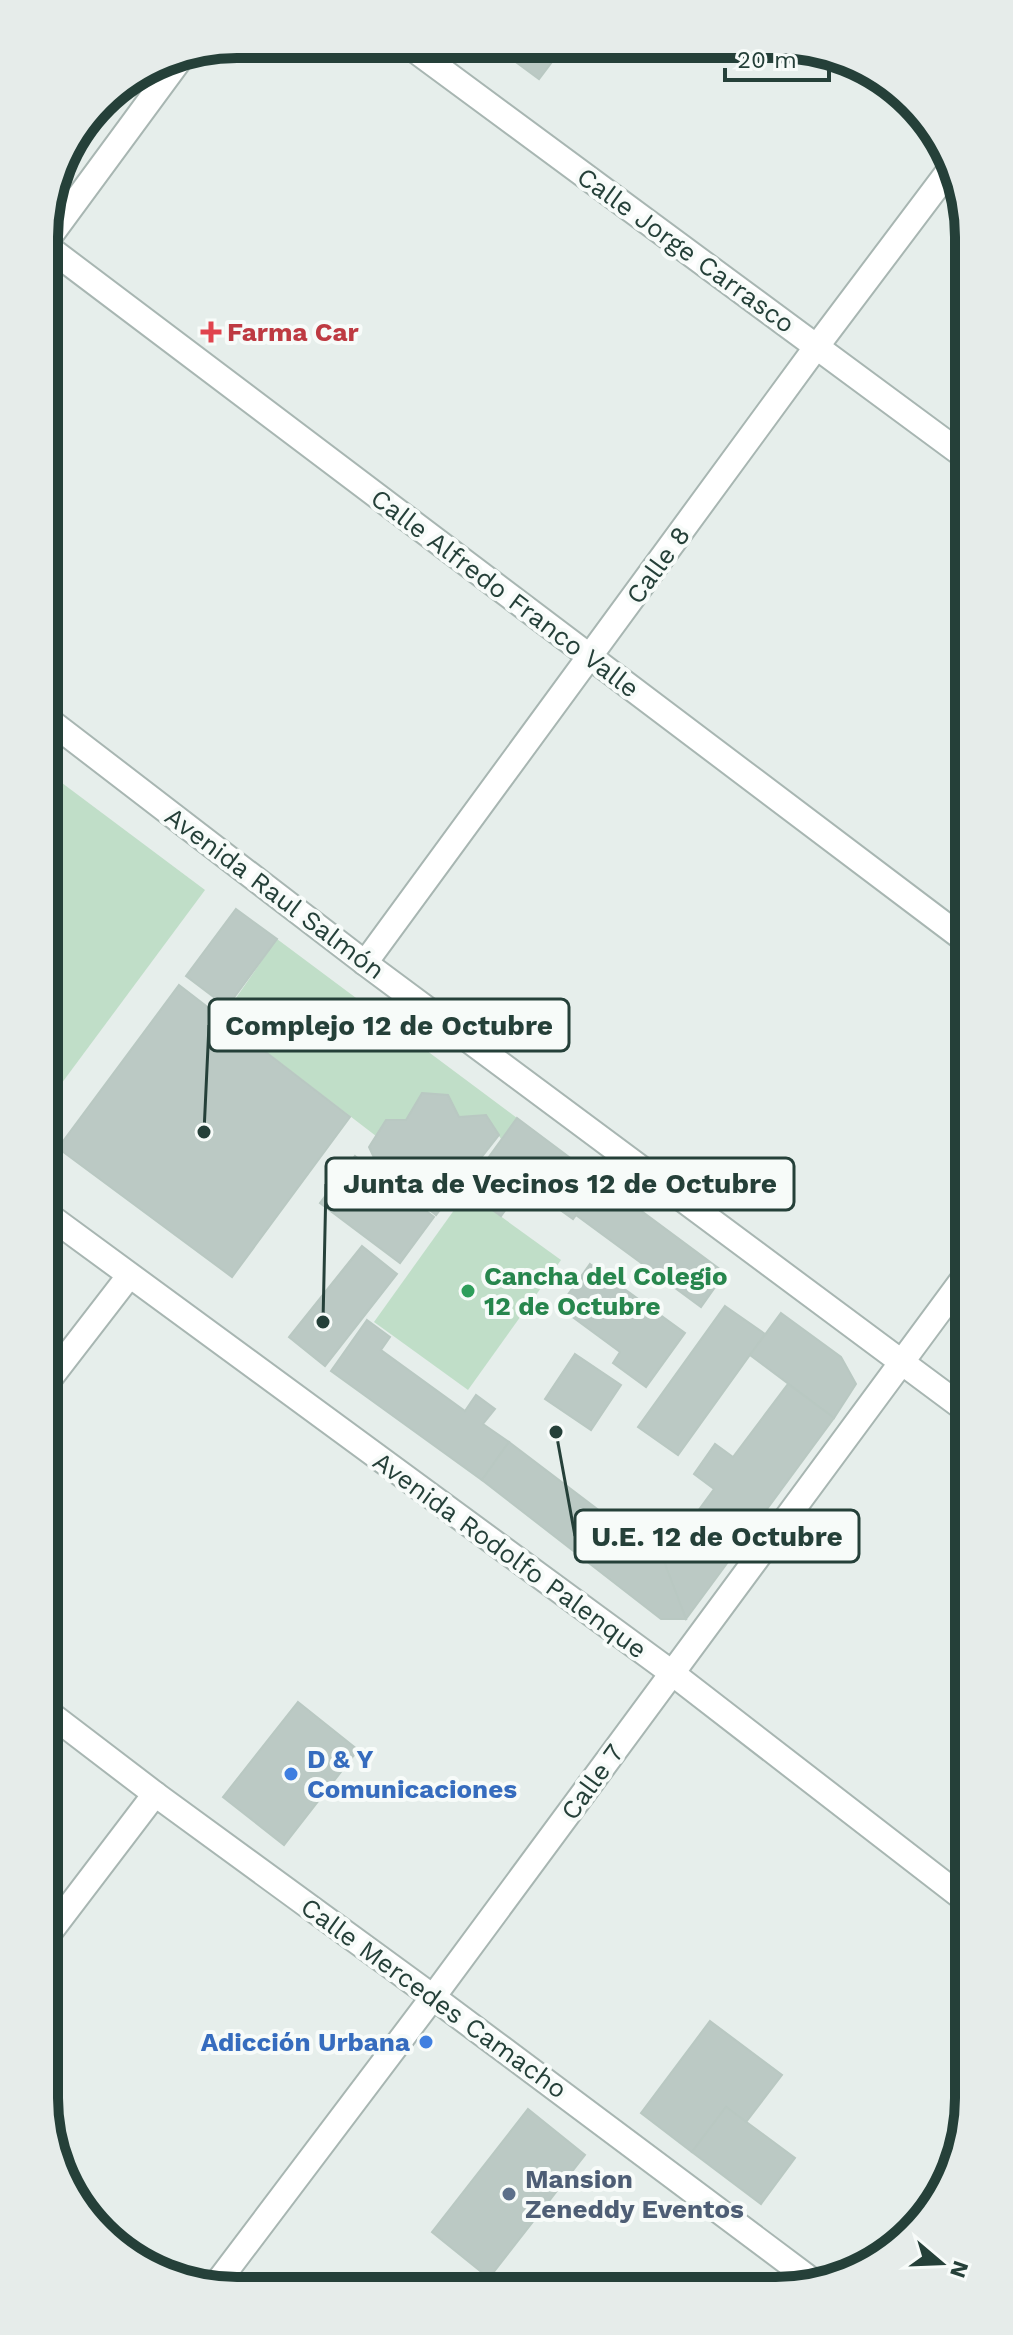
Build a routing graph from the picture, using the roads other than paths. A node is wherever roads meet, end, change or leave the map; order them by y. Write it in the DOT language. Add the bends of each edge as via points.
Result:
graph roads {
  1 [pos="426,58"];
  2 [pos="171,72"];
  3 [pos="944,177"];
  4 [pos="58,226"];
  5 [pos="58,254"];
  6 [pos="817,346"];
  7 [pos="955,449"];
  8 [pos="590,658"];
  9 [pos="58,727"];
  10 [pos="955,932"];
  11 [pos="365,963"];
  12 [pos="58,1223"];
  13 [pos="129,1276"];
  14 [pos="955,1290"];
  15 [pos="903,1361"];
  16 [pos="58,1368"];
  17 [pos="955,1401"];
  18 [pos="672,1673"];
  19 [pos="58,1720"];
  20 [pos="155,1794"];
  21 [pos="955,1892"];
  22 [pos="58,1921"];
  23 [pos="433,1997"];
  24 [pos="804,2274"];
  25 [pos="223,2276"];
  1 -- 6 [label="street, Calle Jorge Carrasco"];
  2 -- 4 [label="street"];
  3 -- 6 [label="street, Calle 8"];
  5 -- 8 [label="street, Calle Alfredo Franco Valle"];
  6 -- 7 [label="street, Calle Jorge Carrasco"];
  6 -- 8 [label="street, Calle 8"];
  8 -- 10 [label="street, Calle Alfredo Franco Valle"];
  8 -- 11 [label="street, Calle 8"];
  9 -- 11 [label="street, Avenida Raul Salmón"];
  11 -- 15 [label="street, Avenida Raul Salmón"];
  12 -- 13 [label="street, Avenida Rodolfo Palenque"];
  13 -- 16 [label="street"];
  13 -- 18 [label="street, Avenida Rodolfo Palenque"];
  14 -- 15 [label="street, Calle 7"];
  15 -- 17 [label="street, Avenida Raul Salmón"];
  15 -- 18 [label="street, Calle 7"];
  18 -- 21 [label="street, Avenida Rodolfo Palenque"];
  18 -- 23 [label="street, Calle 7"];
  19 -- 20 [label="street, Calle Mercedes Camacho"];
  20 -- 22 [label="street"];
  20 -- 23 [label="street, Calle Mercedes Camacho"];
  23 -- 24 [label="street, Calle Mercedes Camacho"];
  23 -- 25 [label="street, Calle 7"];
}
